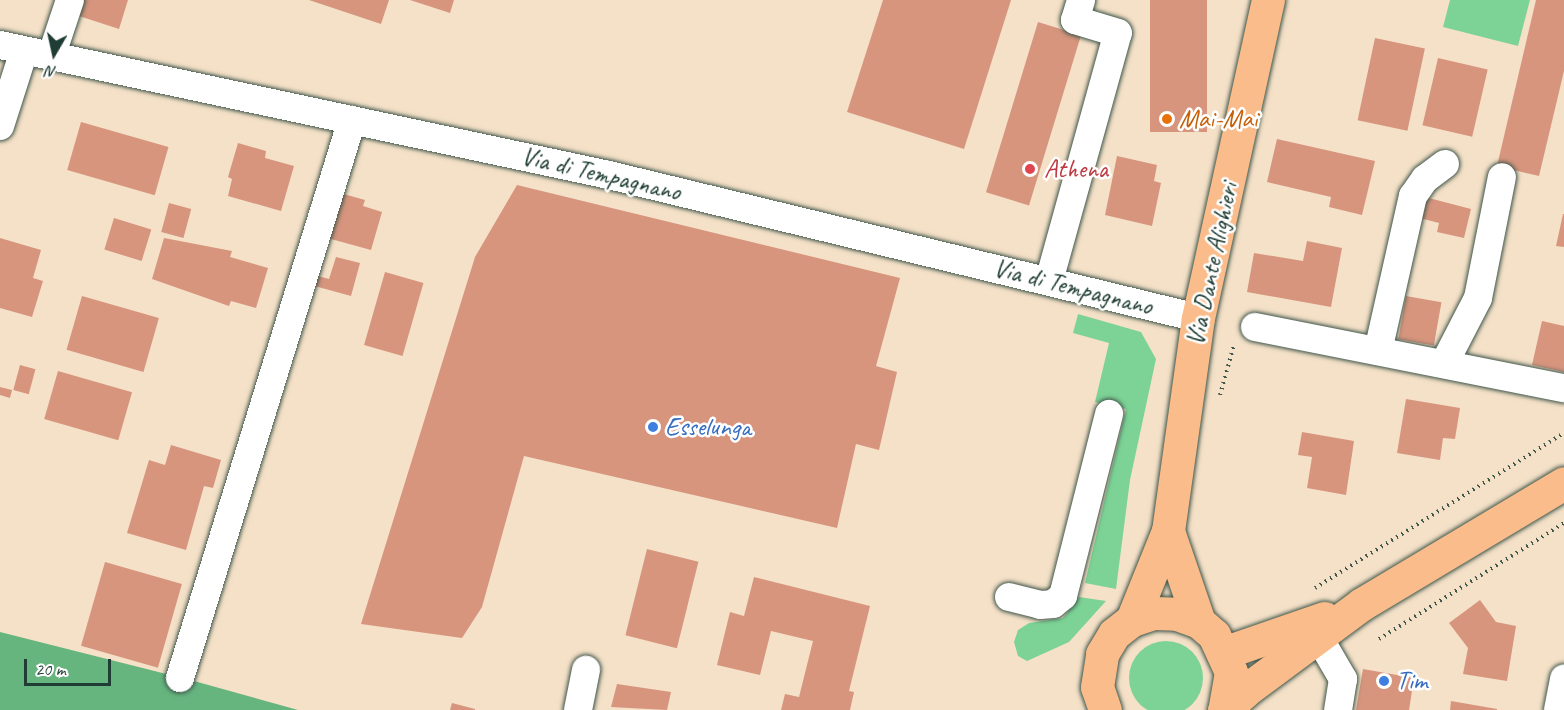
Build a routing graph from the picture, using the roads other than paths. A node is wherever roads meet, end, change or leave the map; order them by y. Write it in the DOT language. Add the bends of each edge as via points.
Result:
graph roads {
  1 [pos="70,0"];
  2 [pos="1081,0"];
  3 [pos="1268,0"];
  4 [pos="25,51"];
  5 [pos="352,120"];
  6 [pos="0,126"];
  7 [pos="1445,164"];
  8 [pos="1502,177"];
  9 [pos="1049,281"];
  10 [pos="1198,318"];
  11 [pos="1245,331"];
  12 [pos="1378,351"];
  13 [pos="1444,364"];
  14 [pos="1564,388"];
  15 [pos="1108,414"];
  16 [pos="1564,483"];
  17 [pos="1168,531"];
  18 [pos="1009,597"];
  19 [pos="1362,604"];
  20 [pos="1132,620"];
  21 [pos="1199,622"];
  22 [pos="1318,636"];
  23 [pos="1226,652"];
  24 [pos="586,670"];
  25 [pos="180,678"];
  26 [pos="1564,680"];
  27 [pos="1095,702"];
  28 [pos="578,710"];
  29 [pos="1224,710"];
  30 [pos="1338,710"];
  31 [pos="1558,710"];
  1 -- 4 [label="street"];
  2 -- 9 [label="street" via="1075,20 1119,33"];
  3 -- 10 [label="main road, Via Dante Alighieri"];
  4 -- 5 [label="street, Via di Tempagnano"];
  4 -- 6 [label="street"];
  5 -- 9 [label="street, Via di Tempagnano" via="609,174"];
  5 -- 25 [label="street"];
  7 -- 12 [label="street" via="1425,179 1413,196"];
  8 -- 13 [label="street" via="1478,298"];
  9 -- 10 [label="street, Via di Tempagnano"];
  10 -- 17 [label="main road, Via Dante Alighieri"];
  11 -- 12 [label="street"];
  12 -- 13 [label="street"];
  13 -- 14 [label="street"];
  15 -- 18 [label="street" via="1063,596 1053,604 1040,605"];
  16 -- 19 [label="main road"];
  17 -- 20 [label="main road, Via Dante Alighieri"];
  17 -- 21 [label="main road, Via Dante Alighieri"];
  19 -- 22 [label="main road"];
  19 -- 23 [label="main road"];
  20 -- 21 [label="main road" via="1166,613"];
  20 -- 27 [label="main road" via="1114,634 1102,654"];
  21 -- 23 [label="main road"];
  22 -- 29 [label="main road"];
  22 -- 30 [label="street" via="1343,679"];
  23 -- 29 [label="main road" via="1231,672"];
  24 -- 28 [label="street"];
  26 -- 31 [label="street"];
}
